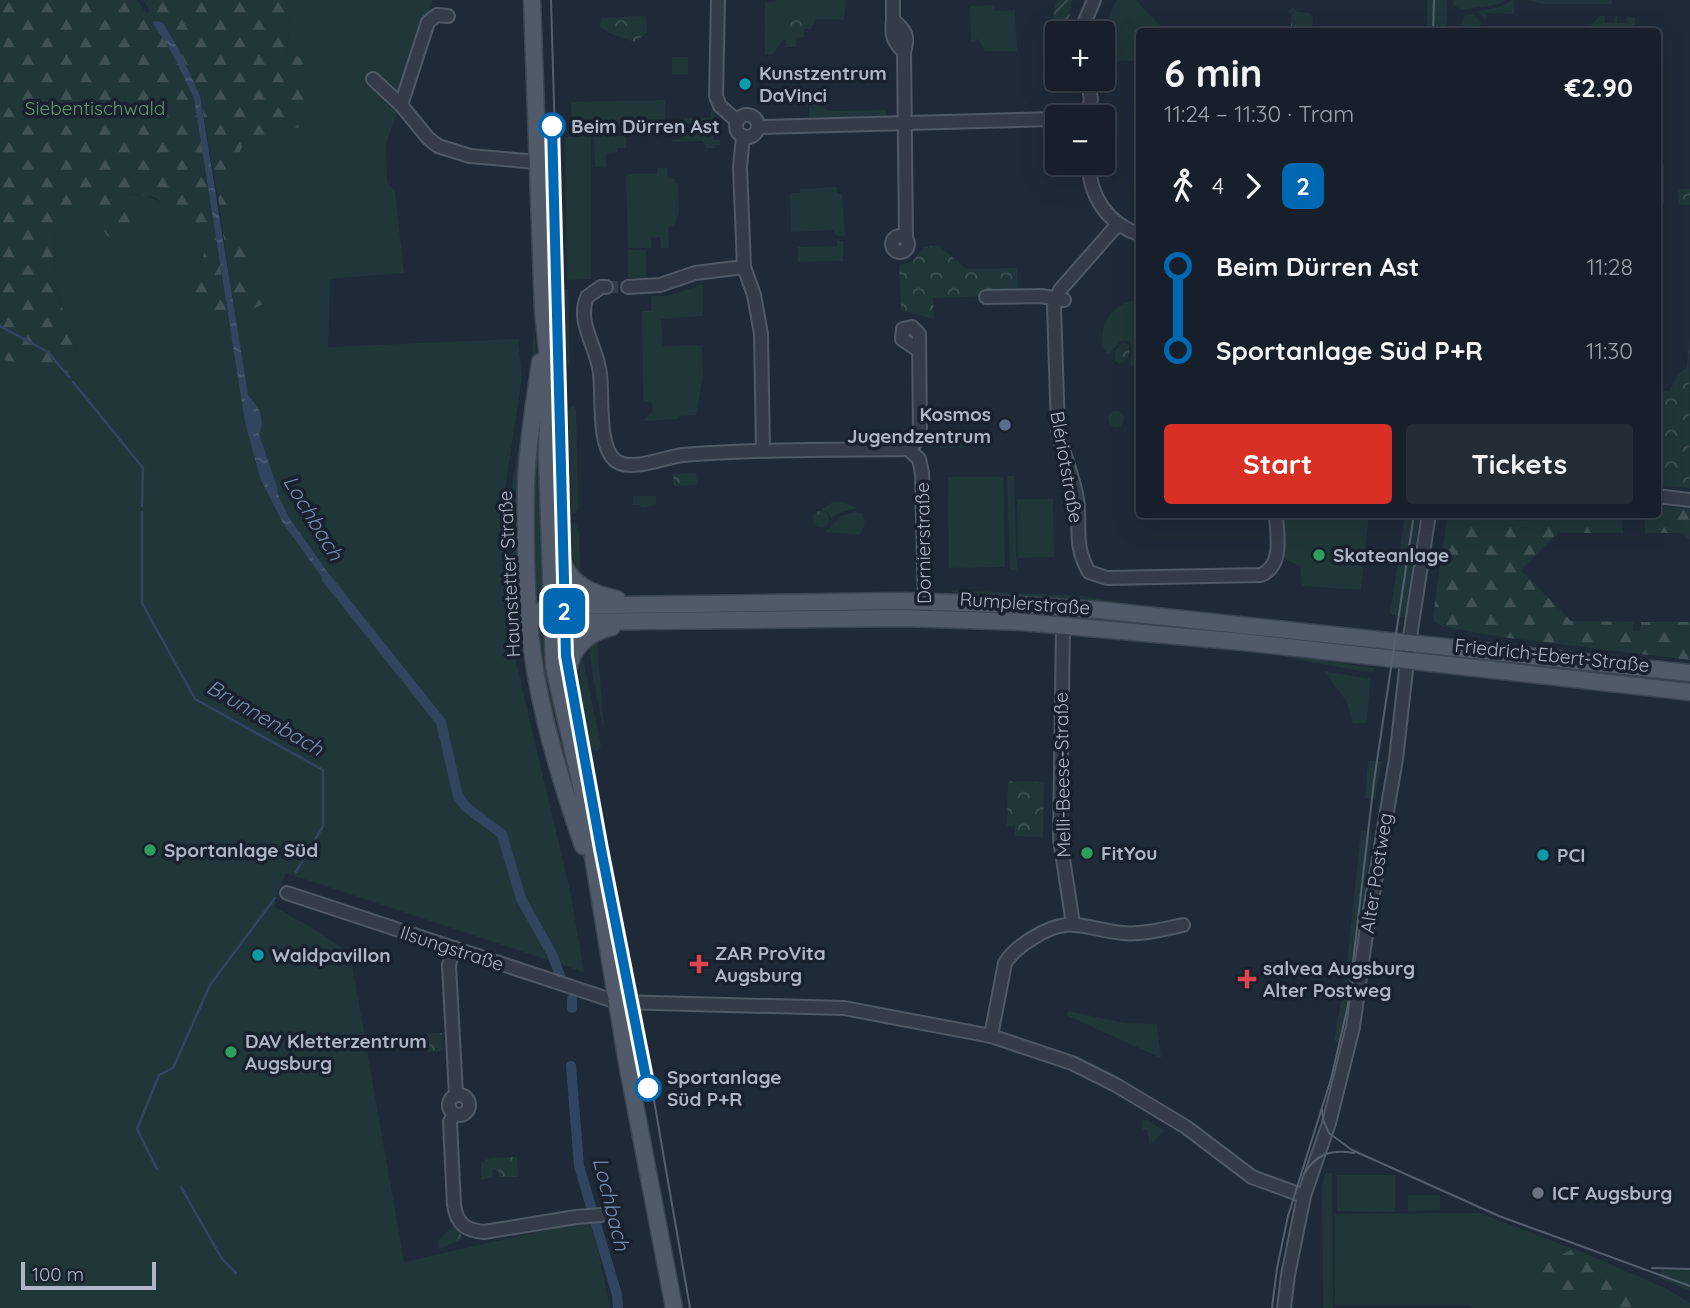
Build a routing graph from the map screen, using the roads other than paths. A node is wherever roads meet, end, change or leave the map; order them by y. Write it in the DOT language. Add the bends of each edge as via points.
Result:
graph roads {
  1 [pos="532,0"];
  2 [pos="718,0"];
  3 [pos="893,0"];
  4 [pos="1094,0"];
  5 [pos="448,16"];
  6 [pos="1085,21"];
  7 [pos="373,79"];
  8 [pos="401,105"];
  9 [pos="1045,119"];
  10 [pos="737,121"];
  11 [pos="907,124"];
  12 [pos="758,127"];
  13 [pos="743,136"];
  14 [pos="537,162"];
  15 [pos="1091,175"];
  16 [pos="1118,224"];
  17 [pos="1136,233"];
  18 [pos="906,239"];
  19 [pos="744,267"];
  20 [pos="606,287"];
  21 [pos="628,287"];
  22 [pos="986,297"];
  23 [pos="1061,299"];
  24 [pos="544,330"];
  25 [pos="918,350"];
  26 [pos="908,449"];
  27 [pos="763,450"];
  28 [pos="550,489"];
  29 [pos="1661,496"];
  30 [pos="1690,500"];
  31 [pos="1276,518"];
  32 [pos="1428,518"];
  33 [pos="925,601"];
  34 [pos="647,606"];
  35 [pos="551,614"];
  36 [pos="529,616"];
  37 [pos="924,618"];
  38 [pos="637,622"];
  39 [pos="1063,625"];
  40 [pos="1409,643"];
  41 [pos="1408,660"];
  42 [pos="1690,673"];
  43 [pos="1690,692"];
  44 [pos="562,706"];
  45 [pos="598,892"];
  46 [pos="287,893"];
  47 [pos="1073,924"];
  48 [pos="1183,925"];
  49 [pos="454,948"];
  50 [pos="617,1002"];
  51 [pos="991,1037"];
  52 [pos="1304,1195"];
  53 [pos="597,1215"];
  54 [pos="674,1308"];
  55 [pos="1284,1308"];
  1 -- 14 [label="main road, Haunstetter Straße"];
  2 -- 10 [label="street" via="716,96"];
  3 -- 11 [label="street" via="893,20 908,41 904,52"];
  4 -- 6 [label="street"];
  5 -- 8 [label="street" via="437,15 428,22"];
  7 -- 8 [label="street"];
  8 -- 14 [label="street" via="428,138 449,151"];
  9 -- 11 [label="street"];
  10 -- 12 [label="street" via="751,115"];
  10 -- 13 [label="street"];
  11 -- 12 [label="street"];
  11 -- 18 [label="street"];
  12 -- 13 [label="street" via="753,135"];
  13 -- 19 [label="street"];
  14 -- 24 [label="main road, Haunstetter Straße"];
  15 -- 16 [label="street" via="1095,195"];
  16 -- 17 [label="street"];
  16 -- 23 [label="street" via="1060,290"];
  19 -- 21 [label="street"];
  19 -- 27 [label="street" via="761,334"];
  20 -- 27 [label="street" via="587,297 584,315 600,366 603,436 614,460 629,466 680,455"];
  22 -- 23 [label="street"];
  23 -- 31 [label="street, Blériotstraße" via="1054,306 1058,431 1077,499 1079,555 1089,572 1107,578 1261,575 1269,572 1277,559"];
  24 -- 28 [label="main road, Haunstetter Straße" via="549,368"];
  24 -- 36 [label="main road, Haunstetter Straße" via="526,483"];
  25 -- 26 [label="street" via="920,432"];
  26 -- 27 [label="street"];
  26 -- 33 [label="street, Dornierstraße" via="919,459 922,473"];
  28 -- 34 [label="main road, Rumplerstraße" via="559,555 572,578 597,595"];
  28 -- 35 [label="main road, Haunstetter Straße"];
  29 -- 30 [label="street"];
  32 -- 40 [label="street, Alter Postweg"];
  33 -- 34 [label="main road, Rumplerstraße"];
  33 -- 37 [label="street, Dornierstraße"];
  33 -- 40 [label="main road, Rumplerstraße" via="1099,610"];
  34 -- 35 [label="main road, Rumplerstraße"];
  35 -- 36 [label="main road, Rumplerstraße"];
  35 -- 38 [label="main road, Rumplerstraße"];
  35 -- 44 [label="main road, Haunstetter Straße"];
  36 -- 45 [label="main road, Haunstetter Straße" via="538,683 561,780"];
  37 -- 38 [label="main road, Rumplerstraße"];
  37 -- 39 [label="main road, Rumplerstraße"];
  38 -- 44 [label="main road, Rumplerstraße" via="597,631 580,644 566,671"];
  39 -- 41 [label="main road, Rumplerstraße"];
  39 -- 47 [label="street, Melli-Beese-Straße" via="1060,839"];
  40 -- 41 [label="street, Alter Postweg"];
  40 -- 42 [label="main road, Friedrich-Ebert-Straße"];
  41 -- 43 [label="main road, Friedrich-Ebert-Straße"];
  41 -- 52 [label="street, Alter Postweg" via="1349,1046"];
  44 -- 45 [label="main road, Haunstetter Straße" via="582,790"];
  45 -- 50 [label="main road, Haunstetter Straße"];
  46 -- 49 [label="street, Ilsungstraße"];
  47 -- 48 [label="street" via="1136,933"];
  47 -- 51 [label="street" via="1055,925 1011,953 1005,963"];
  49 -- 50 [label="street, Ilsungstraße"];
  49 -- 53 [label="street" via="449,965 456,1095 449,1109 454,1114 450,1137 456,1216 471,1231 484,1232"];
  50 -- 51 [label="street, Ilsungstraße" via="844,1008"];
  50 -- 54 [label="main road, Haunstetter Straße"];
  51 -- 52 [label="street, Ilsungstraße" via="1072,1063 1105,1079 1186,1127 1252,1177"];
  52 -- 55 [label="street, Alter Postweg"];
}
